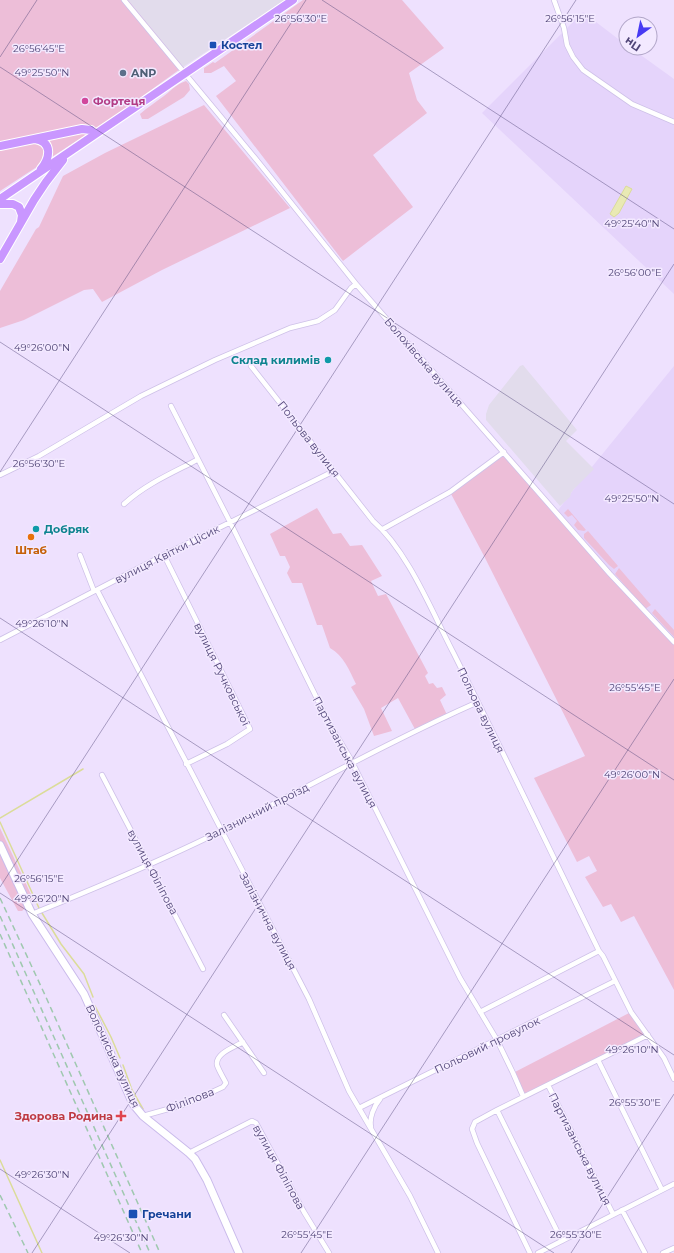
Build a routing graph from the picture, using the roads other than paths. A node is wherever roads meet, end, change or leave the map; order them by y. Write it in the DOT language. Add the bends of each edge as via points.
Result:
graph roads {
  1 [pos="124,0"];
  2 [pos="293,0"];
  3 [pos="554,0"];
  4 [pos="184,73"];
  5 [pos="674,122"];
  6 [pos="95,134"];
  7 [pos="35,139"];
  8 [pos="0,146"];
  9 [pos="68,154"];
  10 [pos="34,176"];
  11 [pos="0,200"];
  12 [pos="0,204"];
  13 [pos="16,231"];
  14 [pos="0,259"];
  15 [pos="356,284"];
  16 [pos="251,366"];
  17 [pos="171,406"];
  18 [pos="504,452"];
  19 [pos="198,460"];
  20 [pos="334,471"];
  21 [pos="0,476"];
  22 [pos="124,504"];
  23 [pos="230,522"];
  24 [pos="382,529"];
  25 [pos="80,555"];
  26 [pos="164,555"];
  27 [pos="95,591"];
  28 [pos="0,640"];
  29 [pos="674,642"];
  30 [pos="478,702"];
  31 [pos="352,763"];
  32 [pos="186,764"];
  33 [pos="102,775"];
  34 [pos="221,831"];
  35 [pos="0,846"];
  36 [pos="149,866"];
  37 [pos="32,914"];
  38 [pos="599,951"];
  39 [pos="204,969"];
  40 [pos="615,981"];
  41 [pos="480,1012"];
  42 [pos="224,1015"];
  43 [pos="648,1035"];
  44 [pos="496,1040"];
  45 [pos="243,1042"];
  46 [pos="598,1060"];
  47 [pos="264,1074"];
  48 [pos="674,1079"];
  49 [pos="548,1085"];
  50 [pos="522,1096"];
  51 [pos="381,1098"];
  52 [pos="359,1108"];
  53 [pos="497,1110"];
  54 [pos="143,1116"];
  55 [pos="372,1132"];
  56 [pos="189,1153"];
  57 [pos="674,1184"];
  58 [pos="662,1190"];
  59 [pos="622,1210"];
  60 [pos="613,1214"];
  61 [pos="562,1241"];
  62 [pos="674,1248"];
  63 [pos="239,1253"];
  64 [pos="329,1253"];
  65 [pos="438,1253"];
  66 [pos="530,1253"];
  67 [pos="538,1253"];
  68 [pos="645,1253"];
  69 [pos="663,1253"];
  1 -- 4 [label="street, Болохівська вулиця"];
  2 -- 4 [label="main road"];
  3 -- 5 [label="street" via="568,45 583,70 632,104"];
  4 -- 6 [label="main road"];
  4 -- 15 [label="street, Болохівська вулиця" via="260,163"];
  6 -- 7 [label="main road" via="91,130 82,129"];
  6 -- 9 [label="main road"];
  7 -- 8 [label="main road"];
  7 -- 10 [label="main road" via="46,145 49,153 46,163"];
  9 -- 10 [label="main road"];
  9 -- 13 [label="main road" via="46,182"];
  10 -- 11 [label="main road"];
  12 -- 13 [label="main road" via="13,204 19,207 22,220"];
  13 -- 14 [label="main road"];
  15 -- 18 [label="street, Болохівська вулиця"];
  15 -- 21 [label="street" via="335,310 318,321 290,328 215,360 142,396"];
  16 -- 20 [label="street, Польова вулиця"];
  17 -- 19 [label="street, Партизанська вулиця"];
  18 -- 24 [label="street" via="450,492"];
  18 -- 29 [label="street, Болохівська вулиця"];
  19 -- 22 [label="street" via="158,480 133,495"];
  19 -- 23 [label="street, Партизанська вулиця"];
  20 -- 23 [label="street, вулиця Квітки Цісик"];
  20 -- 24 [label="street, Польова вулиця" via="372,521"];
  23 -- 26 [label="street, вулиця Квітки Цісик"];
  23 -- 31 [label="street, Партизанська вулиця" via="329,722"];
  24 -- 30 [label="street, Польова вулиця" via="408,564"];
  25 -- 27 [label="street, Залізнична вулиця"];
  26 -- 27 [label="street, вулиця Квітки Цісик"];
  26 -- 32 [label="street, вулиця Ручковської" via="250,729 227,744"];
  27 -- 28 [label="street, вулиця Квітки Цісик"];
  27 -- 32 [label="street, Залізнична вулиця"];
  30 -- 31 [label="street, Залізничний проїзд"];
  30 -- 38 [label="street, Польова вулиця"];
  31 -- 34 [label="street, Залізничний проїзд"];
  31 -- 41 [label="street, Партизанська вулиця" via="460,978"];
  32 -- 34 [label="street, Залізнична вулиця"];
  33 -- 36 [label="street, вулиця Філіпова"];
  34 -- 36 [label="street, Залізничний проїзд"];
  34 -- 52 [label="street, Залізнична вулиця" via="309,999"];
  35 -- 37 [label="main road, Волочиська вулиця"];
  36 -- 37 [label="street, Залізничний проїзд"];
  36 -- 39 [label="street, вулиця Філіпова"];
  37 -- 54 [label="main road, Волочиська вулиця" via="84,994 133,1104"];
  38 -- 40 [label="street, Польова вулиця"];
  38 -- 41 [label="street"];
  40 -- 43 [label="street, Польова вулиця" via="631,1012"];
  40 -- 44 [label="street, Польовий провулок"];
  41 -- 44 [label="street, Партизанська вулиця"];
  42 -- 45 [label="street"];
  43 -- 46 [label="street"];
  43 -- 48 [label="street, Польова вулиця" via="664,1058"];
  44 -- 50 [label="street, Партизанська вулиця"];
  44 -- 51 [label="street, Польовий провулок"];
  45 -- 47 [label="street"];
  45 -- 54 [label="street, Філіпова" via="219,1056 218,1066 226,1083 223,1087 186,1104"];
  46 -- 49 [label="street"];
  46 -- 58 [label="street"];
  49 -- 50 [label="street"];
  49 -- 60 [label="street, Партизанська вулиця"];
  50 -- 53 [label="street"];
  51 -- 52 [label="street, Польовий провулок"];
  51 -- 55 [label="street" via="371,1118"];
  52 -- 55 [label="street, Залізнична вулиця"];
  53 -- 61 [label="street"];
  53 -- 66 [label="street" via="474,1122 472,1129"];
  54 -- 56 [label="main road, Волочиська вулиця"];
  55 -- 65 [label="street, Залізнична вулиця" via="410,1196"];
  56 -- 63 [label="main road, Волочиська вулиця" via="207,1180"];
  56 -- 64 [label="street, вулиця Філіпова" via="252,1121 256,1123"];
  57 -- 58 [label="street"];
  58 -- 59 [label="street"];
  59 -- 60 [label="street"];
  59 -- 68 [label="street, Партизанська вулиця"];
  60 -- 61 [label="street"];
  61 -- 67 [label="street"];
  62 -- 69 [label="street"];
}
